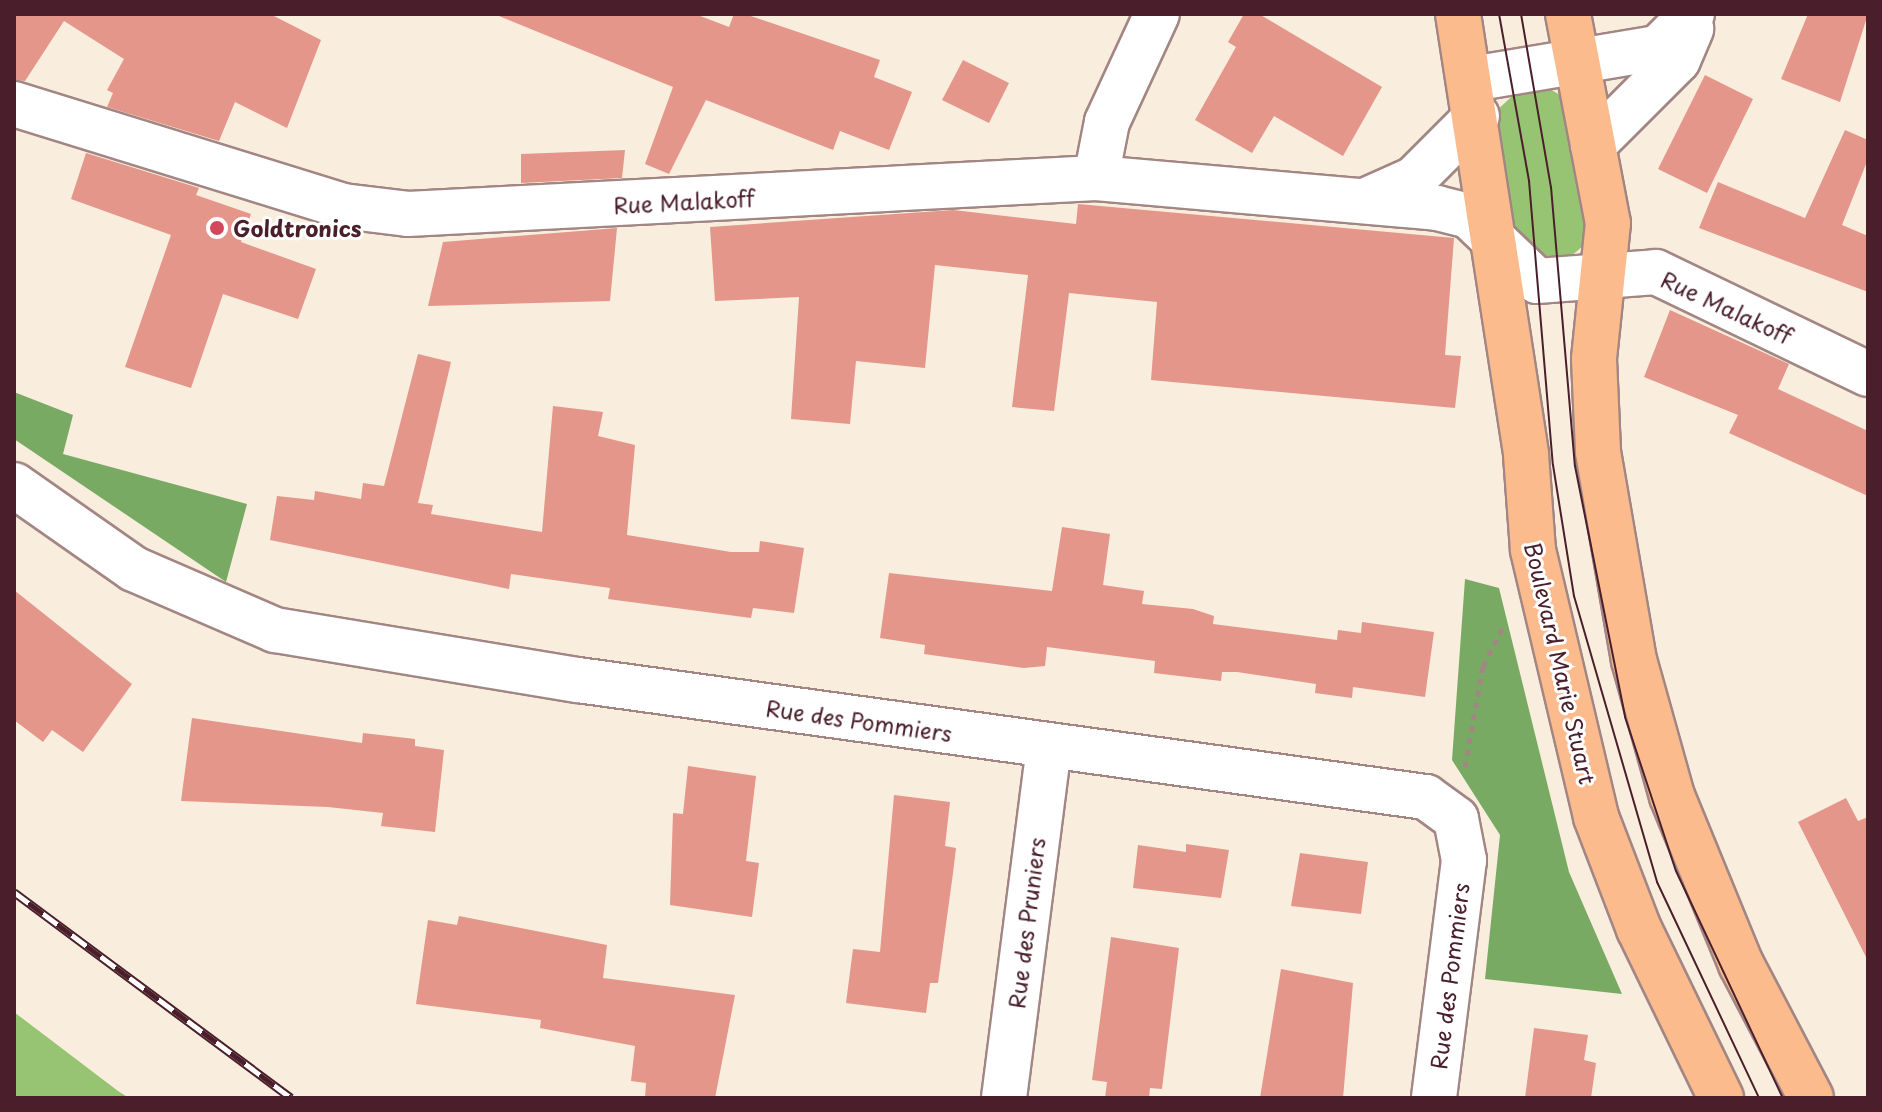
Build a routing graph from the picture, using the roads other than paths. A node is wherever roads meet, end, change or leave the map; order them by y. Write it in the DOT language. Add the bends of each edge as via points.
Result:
graph roads {
  1 [pos="1157,14"];
  2 [pos="1458,14"];
  3 [pos="1568,14"];
  4 [pos="1695,14"];
  5 [pos="1578,66"];
  6 [pos="1475,97"];
  7 [pos="14,104"];
  8 [pos="1593,145"];
  9 [pos="1096,178"];
  10 [pos="1369,199"];
  11 [pos="1491,234"];
  12 [pos="1601,276"];
  13 [pos="1868,374"];
  14 [pos="14,485"];
  15 [pos="1049,747"];
  16 [pos="1004,1098"];
  17 [pos="1434,1098"];
  18 [pos="1721,1098"];
  19 [pos="1811,1098"];
  1 -- 9 [label="street" via="1107,122"];
  2 -- 6 [label="main road, Boulevard Marie Stuart"];
  3 -- 5 [label="main road"];
  4 -- 5 [label="street" via="1658,48"];
  4 -- 8 [label="street" via="1678,60"];
  5 -- 6 [label="street"];
  5 -- 8 [label="main road"];
  6 -- 10 [label="street, Rue Malakoff" via="1414,179"];
  6 -- 11 [label="main road, Boulevard Marie Stuart"];
  7 -- 9 [label="street, Rue Malakoff" via="343,206 408,214"];
  8 -- 12 [label="main road" via="1608,223"];
  9 -- 10 [label="street, Rue Malakoff"];
  10 -- 11 [label="street, Rue Malakoff" via="1452,211"];
  11 -- 12 [label="street, Rue Malakoff" via="1511,263 1537,281"];
  11 -- 18 [label="main road, Boulevard Marie Stuart" via="1533,550 1596,817 1639,929"];
  12 -- 13 [label="street, Rue Malakoff" via="1670,276"];
  12 -- 19 [label="main road" via="1594,359 1598,452 1634,660 1672,796 1741,964"];
  14 -- 15 [label="street, Rue des Pommiers" via="134,569 275,630"];
  15 -- 16 [label="street, Rue des Pruniers"];
  15 -- 17 [label="street, Rue des Pommiers" via="1426,797 1456,819 1464,860"];
}
